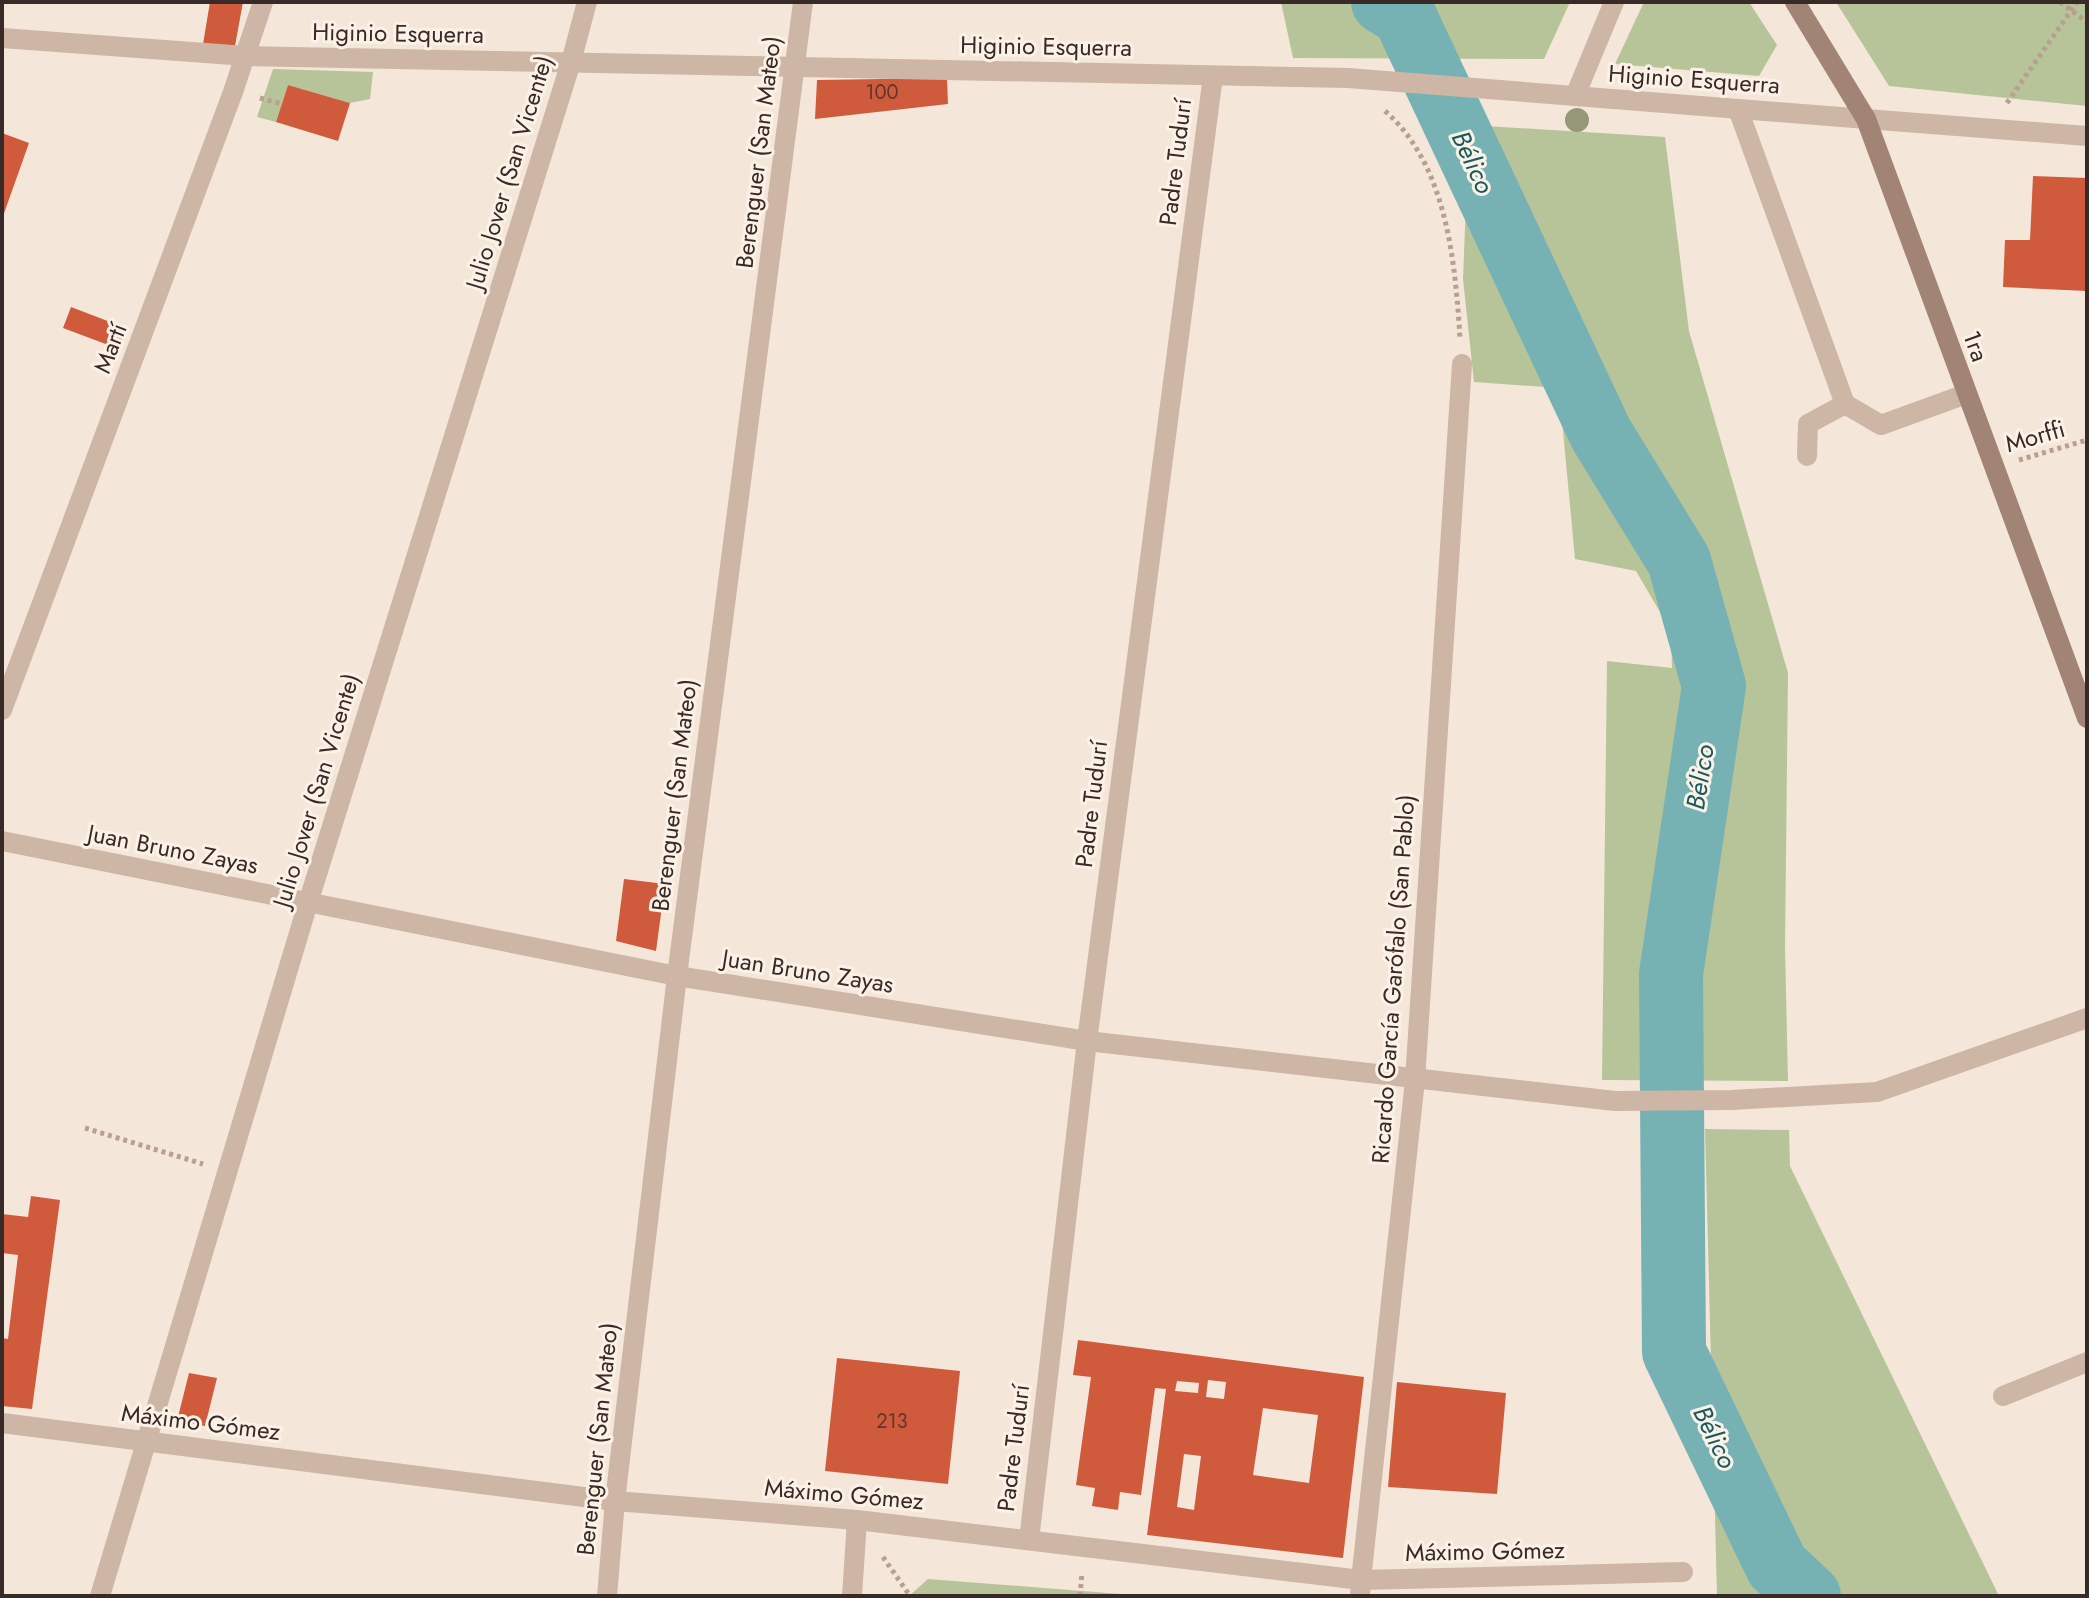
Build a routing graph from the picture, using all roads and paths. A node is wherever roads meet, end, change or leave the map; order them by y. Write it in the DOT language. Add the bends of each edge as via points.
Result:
graph roads {
  1 [pos="263,2"];
  2 [pos="587,2"];
  3 [pos="803,2"];
  4 [pos="1614,2"];
  5 [pos="1795,2"];
  6 [pos="2060,2"];
  7 [pos="2077,2"];
  8 [pos="2073,10"];
  9 [pos="2087,22"];
  10 [pos="2,38"];
  11 [pos="246,56"];
  12 [pos="571,62"];
  13 [pos="795,67"];
  14 [pos="1213,76"];
  15 [pos="1575,96"];
  16 [pos="1383,109"];
  17 [pos="1738,109"];
  18 [pos="1866,119"];
  19 [pos="1989,128"];
  20 [pos="2087,136"];
  21 [pos="1462,364"];
  22 [pos="1966,394"];
  23 [pos="1845,404"];
  24 [pos="2087,440"];
  25 [pos="1807,456"];
  26 [pos="1993,467"];
  27 [pos="2,710"];
  28 [pos="2087,718"];
  29 [pos="2,841"];
  30 [pos="308,903"];
  31 [pos="677,976"];
  32 [pos="2087,1018"];
  33 [pos="1087,1041"];
  34 [pos="1415,1080"];
  35 [pos="85,1128"];
  36 [pos="227,1171"];
  37 [pos="2087,1362"];
  38 [pos="2003,1396"];
  39 [pos="2,1423"];
  40 [pos="146,1441"];
  41 [pos="615,1501"];
  42 [pos="857,1520"];
  43 [pos="1029,1540"];
  44 [pos="1683,1572"];
  45 [pos="1360,1588"];
  46 [pos="100,1596"];
  47 [pos="607,1596"];
  48 [pos="852,1596"];
  1 -- 11 [label="street, Martí"];
  2 -- 12 [label="street, Julio Jover (San Vicente)"];
  3 -- 13 [label="street, Berenguer (San Mateo)"];
  4 -- 15 [label="street"];
  5 -- 18 [label="main road, 1ra"];
  6 -- 8 [label="path"];
  7 -- 8 [label="path"];
  8 -- 9 [label="path"];
  8 -- 19 [label="path"];
  10 -- 11 [label="street, Higinio Esquerra"];
  11 -- 12 [label="street, Higinio Esquerra"];
  11 -- 27 [label="street, Martí"];
  12 -- 13 [label="street, Higinio Esquerra"];
  12 -- 30 [label="street, Julio Jover (San Vicente)"];
  13 -- 14 [label="street, Higinio Esquerra"];
  13 -- 31 [label="street, Berenguer (San Mateo)"];
  14 -- 15 [label="street, Higinio Esquerra" via="1348,78"];
  14 -- 33 [label="street, Padre Tudurí"];
  15 -- 17 [label="street, Higinio Esquerra"];
  16 -- 21 [label="path" via="1427,165 1444,218 1457,290"];
  17 -- 18 [label="street, Higinio Esquerra"];
  17 -- 23 [label="street"];
  18 -- 19 [label="street, Higinio Esquerra"];
  18 -- 22 [label="main road, 1ra"];
  19 -- 20 [label="street, Higinio Esquerra"];
  21 -- 34 [label="street, Ricardo García Garófalo (San Pablo)"];
  22 -- 23 [label="street" via="1881,425"];
  22 -- 26 [label="main road, 1ra"];
  23 -- 25 [label="street" via="1808,424"];
  24 -- 26 [label="path, Morffi"];
  26 -- 28 [label="main road, 1ra"];
  29 -- 30 [label="street, Juan Bruno Zayas"];
  30 -- 31 [label="street, Juan Bruno Zayas"];
  30 -- 36 [label="street, Julio Jover (San Vicente)"];
  31 -- 33 [label="street, Juan Bruno Zayas"];
  31 -- 41 [label="street, Berenguer (San Mateo)"];
  32 -- 34 [label="street, Juan Bruno Zayas" via="1877,1092 1615,1101"];
  33 -- 34 [label="street, Juan Bruno Zayas"];
  33 -- 43 [label="street, Padre Tudurí"];
  34 -- 45 [label="street, Ricardo García Garófalo (San Pablo)"];
  35 -- 36 [label="path"];
  36 -- 40 [label="street, Julio Jover (San Vicente)"];
  37 -- 38 [label="street"];
  39 -- 40 [label="street, Máximo Gómez"];
  40 -- 41 [label="street, Máximo Gómez"];
  40 -- 46 [label="street, Julio Jover (San Vicente)"];
  41 -- 42 [label="street, Máximo Gómez"];
  41 -- 47 [label="street, Berenguer (San Mateo)"];
  42 -- 43 [label="street, Máximo Gómez"];
  42 -- 48 [label="street"];
  43 -- 45 [label="street, Máximo Gómez"];
  44 -- 45 [label="street, Máximo Gómez"];
}
